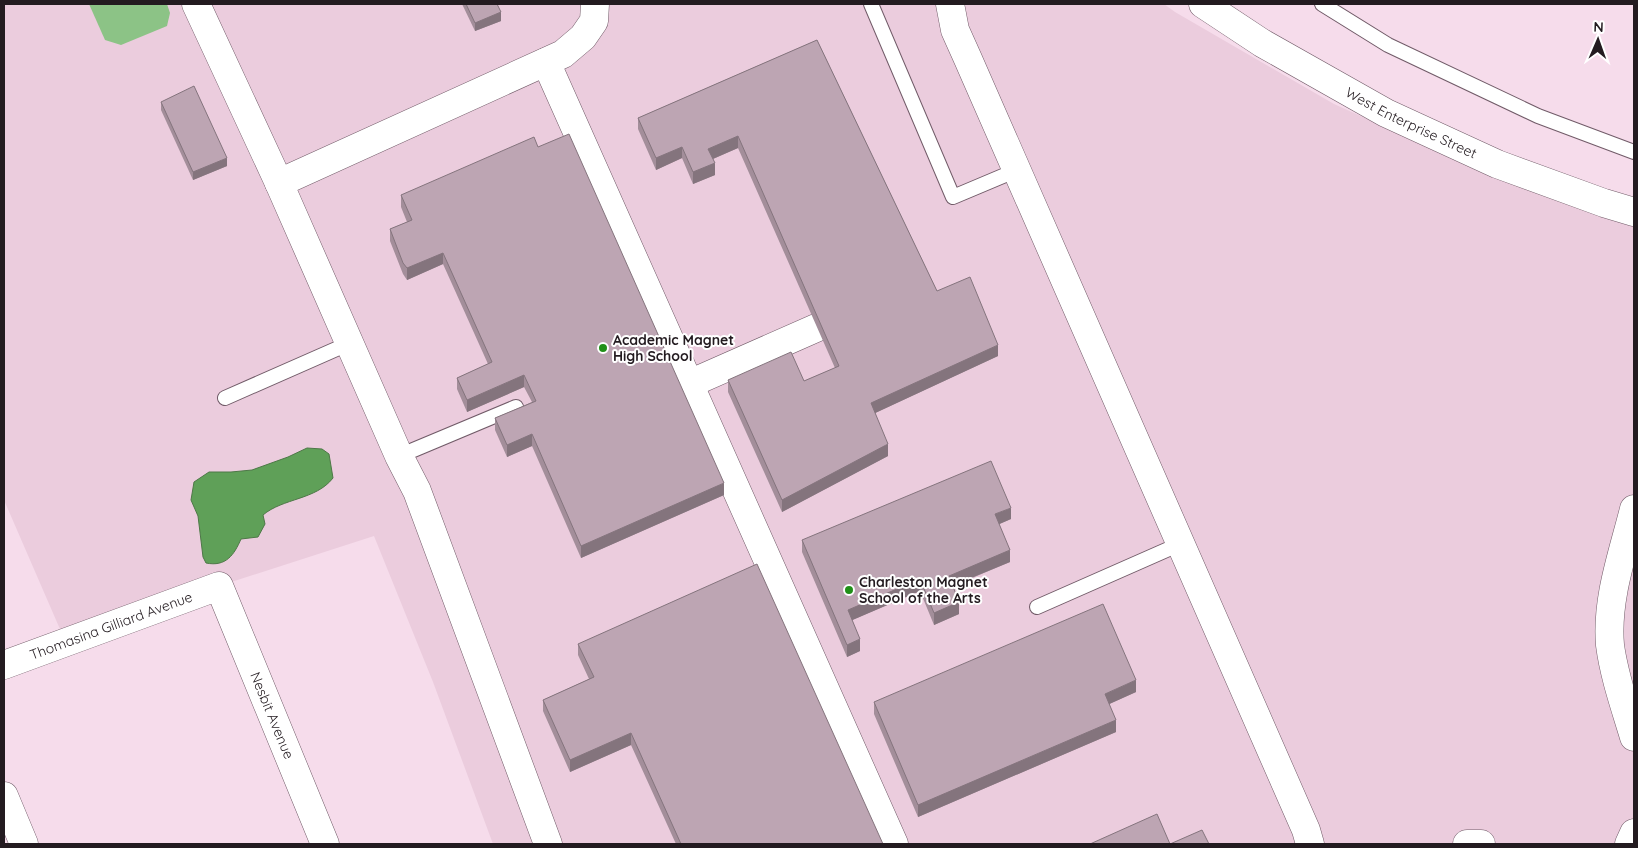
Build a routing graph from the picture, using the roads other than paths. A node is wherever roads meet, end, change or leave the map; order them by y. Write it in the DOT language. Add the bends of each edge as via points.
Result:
graph roads {
  1 [pos="196,4"];
  2 [pos="595,4"];
  3 [pos="870,4"];
  4 [pos="950,4"];
  5 [pos="1203,4"];
  6 [pos="1322,4"];
  7 [pos="546,62"];
  8 [pos="1634,152"];
  9 [pos="1016,170"];
  10 [pos="279,183"];
  11 [pos="1634,212"];
  12 [pos="816,328"];
  13 [pos="350,343"];
  14 [pos="689,384"];
  15 [pos="225,398"];
  16 [pos="516,407"];
  17 [pos="399,456"];
  18 [pos="1634,509"];
  19 [pos="1180,544"];
  20 [pos="219,586"];
  21 [pos="1037,607"];
  22 [pos="4,666"];
  23 [pos="1634,737"];
  24 [pos="4,796"];
  25 [pos="1634,834"];
  26 [pos="24,844"];
  27 [pos="325,844"];
  28 [pos="548,844"];
  29 [pos="894,844"];
  30 [pos="1310,844"];
  31 [pos="1467,844"];
  32 [pos="1482,844"];
  33 [pos="1629,844"];
  1 -- 10 [label="street"];
  2 -- 7 [label="street" via="594,21 583,38 563,54"];
  3 -- 9 [label="lane" via="953,197"];
  4 -- 9 [label="street" via="956,30"];
  5 -- 11 [label="street, West Enterprise Street" via="1262,43 1386,113 1497,164"];
  6 -- 8 [label="lane" via="1388,46 1538,116"];
  7 -- 10 [label="street"];
  7 -- 14 [label="street"];
  9 -- 19 [label="street"];
  10 -- 13 [label="street"];
  12 -- 14 [label="street"];
  13 -- 15 [label="lane"];
  13 -- 17 [label="street"];
  14 -- 29 [label="street"];
  16 -- 17 [label="lane"];
  17 -- 28 [label="street" via="417,491"];
  18 -- 23 [label="street" via="1614,588 1610,644 1616,678"];
  19 -- 21 [label="lane"];
  19 -- 30 [label="street"];
  20 -- 22 [label="street, Thomasina Gilliard Avenue"];
  20 -- 27 [label="street, Nesbit Avenue"];
  24 -- 26 [label="street"];
  25 -- 33 [label="street"];
  31 -- 32 [label="street"];
}
